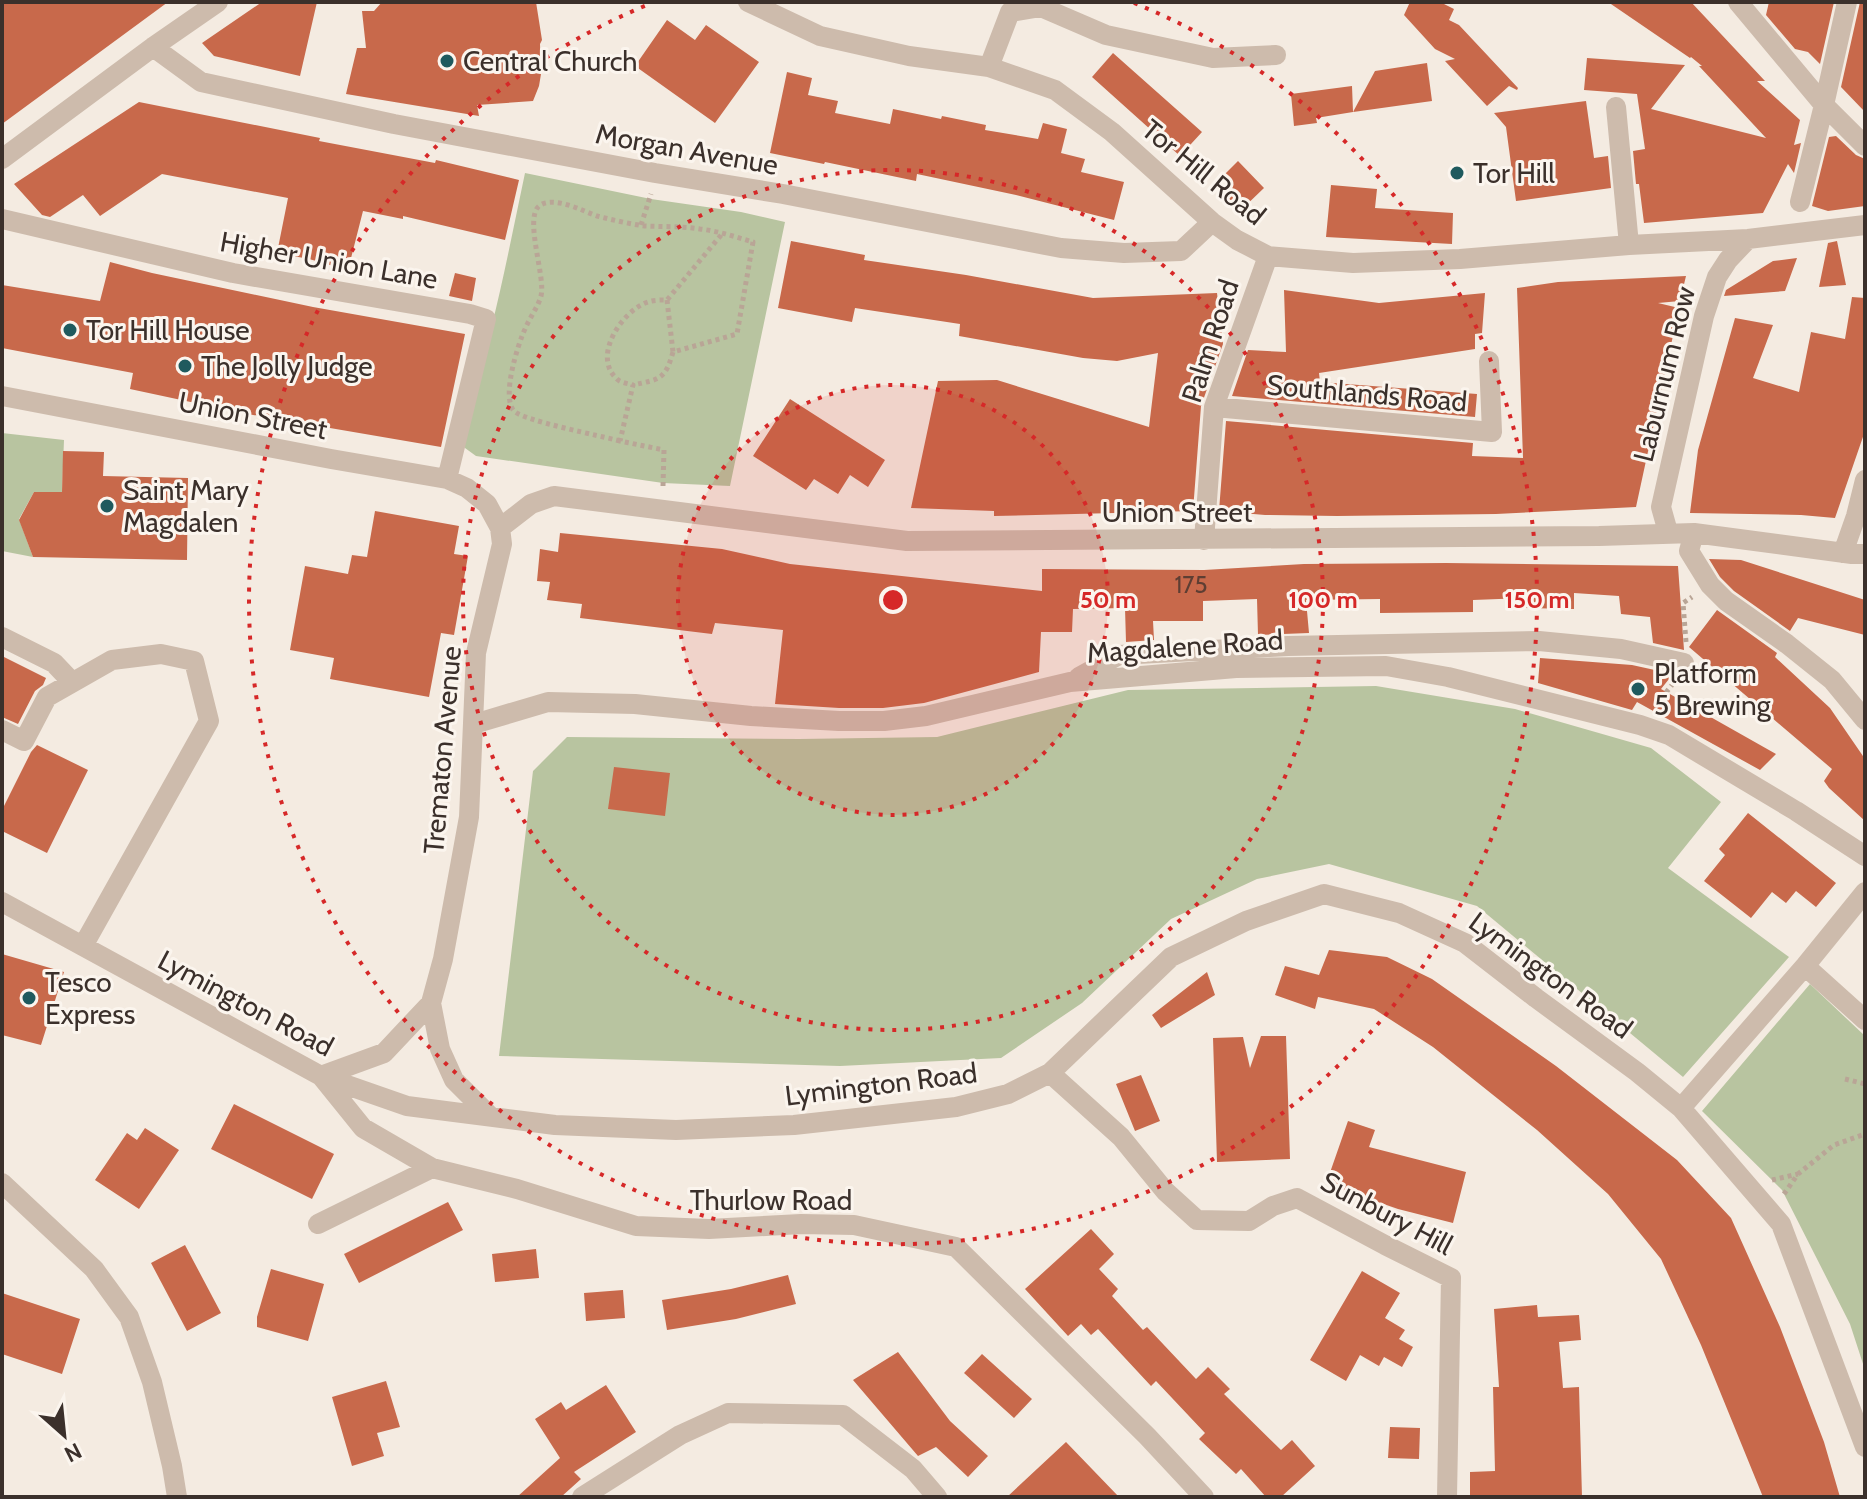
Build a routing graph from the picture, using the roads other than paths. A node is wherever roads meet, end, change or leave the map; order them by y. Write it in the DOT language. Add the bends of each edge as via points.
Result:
graph roads {
  1 [pos="218,2"];
  2 [pos="748,2"];
  3 [pos="1738,2"];
  4 [pos="1847,2"];
  5 [pos="153,47"];
  6 [pos="1276,55"];
  7 [pos="989,67"];
  8 [pos="1824,105"];
  9 [pos="1616,107"];
  10 [pos="1865,146"];
  11 [pos="6,148"];
  12 [pos="1800,202"];
  13 [pos="2,219"];
  14 [pos="1212,222"];
  15 [pos="1865,225"];
  16 [pos="1748,239"];
  17 [pos="1629,245"];
  18 [pos="1268,256"];
  19 [pos="1489,361"];
  20 [pos="2,396"];
  21 [pos="1214,407"];
  22 [pos="447,479"];
  23 [pos="1865,480"];
  24 [pos="500,528"];
  25 [pos="1668,532"];
  26 [pos="1694,533"];
  27 [pos="1204,540"];
  28 [pos="1856,556"];
  29 [pos="2,637"];
  30 [pos="1684,663"];
  31 [pos="72,682"];
  32 [pos="1070,682"];
  33 [pos="1865,720"];
  34 [pos="474,724"];
  35 [pos="2,730"];
  36 [pos="1865,856"];
  37 [pos="1865,892"];
  38 [pos="2,902"];
  39 [pos="83,946"];
  40 [pos="1805,966"];
  41 [pos="431,1003"];
  42 [pos="1865,1020"];
  43 [pos="1050,1073"];
  44 [pos="321,1076"];
  45 [pos="1681,1108"];
  46 [pos="490,1116"];
  47 [pos="432,1168"];
  48 [pos="2,1183"];
  49 [pos="318,1224"];
  50 [pos="1865,1447"];
  51 [pos="177,1497"];
  52 [pos="582,1497"];
  53 [pos="937,1497"];
  54 [pos="1204,1497"];
  55 [pos="1447,1497"];
  1 -- 5 [label="street"];
  2 -- 7 [label="street, Tor Hill Road" via="820,36"];
  3 -- 8 [label="street"];
  4 -- 8 [label="street"];
  5 -- 11 [label="street"];
  5 -- 14 [label="street, Morgan Avenue" via="201,82 394,124 1061,248 1181,251"];
  6 -- 7 [label="street" via="1213,58 1106,35 1041,7 1010,12"];
  7 -- 14 [label="street, Tor Hill Road" via="1055,90 1112,132"];
  8 -- 10 [label="street"];
  8 -- 12 [label="street"];
  9 -- 17 [label="street"];
  13 -- 22 [label="street, Higher Union Lane" via="233,273 486,319"];
  14 -- 18 [label="street, Tor Hill Road"];
  15 -- 16 [label="street, Tor Hill Road"];
  16 -- 17 [label="street, Tor Hill Road"];
  16 -- 25 [label="street, Laburnum Row" via="1717,277 1704,316 1661,507"];
  17 -- 18 [label="street, Tor Hill Road" via="1353,263"];
  18 -- 21 [label="street, Palm Road"];
  19 -- 21 [label="street, Southlands Road" via="1492,432"];
  20 -- 22 [label="street, Union Street"];
  21 -- 27 [label="street, Palm Road"];
  22 -- 24 [label="street, Union Street" via="487,504"];
  23 -- 28 [label="street" via="1856,516"];
  24 -- 27 [label="street, Union Street" via="531,504 554,496 907,541"];
  24 -- 34 [label="street, Trematon Avenue" via="502,544 476,653"];
  25 -- 26 [label="street, Union Street"];
  25 -- 27 [label="street, Union Street"];
  26 -- 28 [label="street, Union Street"];
  26 -- 33 [label="street" via="1689,551 1710,585 1832,680"];
  29 -- 31 [label="street" via="54,663"];
  30 -- 32 [label="street" via="1621,649 1539,641 1288,646 1119,655"];
  31 -- 35 [label="street" via="47,697 24,741"];
  31 -- 39 [label="street" via="112,660 161,654 194,661 209,721"];
  32 -- 34 [label="street, Magdalene Road" via="884,721 548,702"];
  32 -- 36 [label="street, Magdalene Road" via="1236,668 1386,666 1448,677 1669,735"];
  34 -- 41 [label="street, Trematon Avenue" via="469,817"];
  37 -- 40 [label="street"];
  38 -- 39 [label="street, Lymington Road"];
  39 -- 44 [label="street, Lymington Road"];
  40 -- 42 [label="street"];
  40 -- 45 [label="street"];
  41 -- 44 [label="street, Trematon Avenue" via="384,1053"];
  41 -- 46 [label="street, Trematon Avenue" via="440,1049 454,1080"];
  43 -- 45 [label="street, Lymington Road" via="1171,957 1246,921 1324,894 1399,913 1465,943"];
  43 -- 46 [label="street, Lymington Road" via="1008,1094 956,1107 794,1125 676,1130 555,1125"];
  43 -- 55 [label="street, Sunbury Hill" via="1121,1137 1165,1191 1197,1220 1249,1221 1297,1198 1451,1278"];
  44 -- 46 [label="street, Lymington Road" via="407,1106"];
  44 -- 47 [label="street, Thurlow Road" via="363,1128"];
  45 -- 50 [label="street, Lymington Road" via="1781,1224"];
  47 -- 49 [label="street"];
  47 -- 54 [label="street, Thurlow Road" via="636,1226 854,1225 956,1247"];
  48 -- 51 [label="street" via="94,1269 129,1317 152,1382"];
  52 -- 53 [label="street" via="680,1435 728,1413 843,1415 913,1469"];
}
